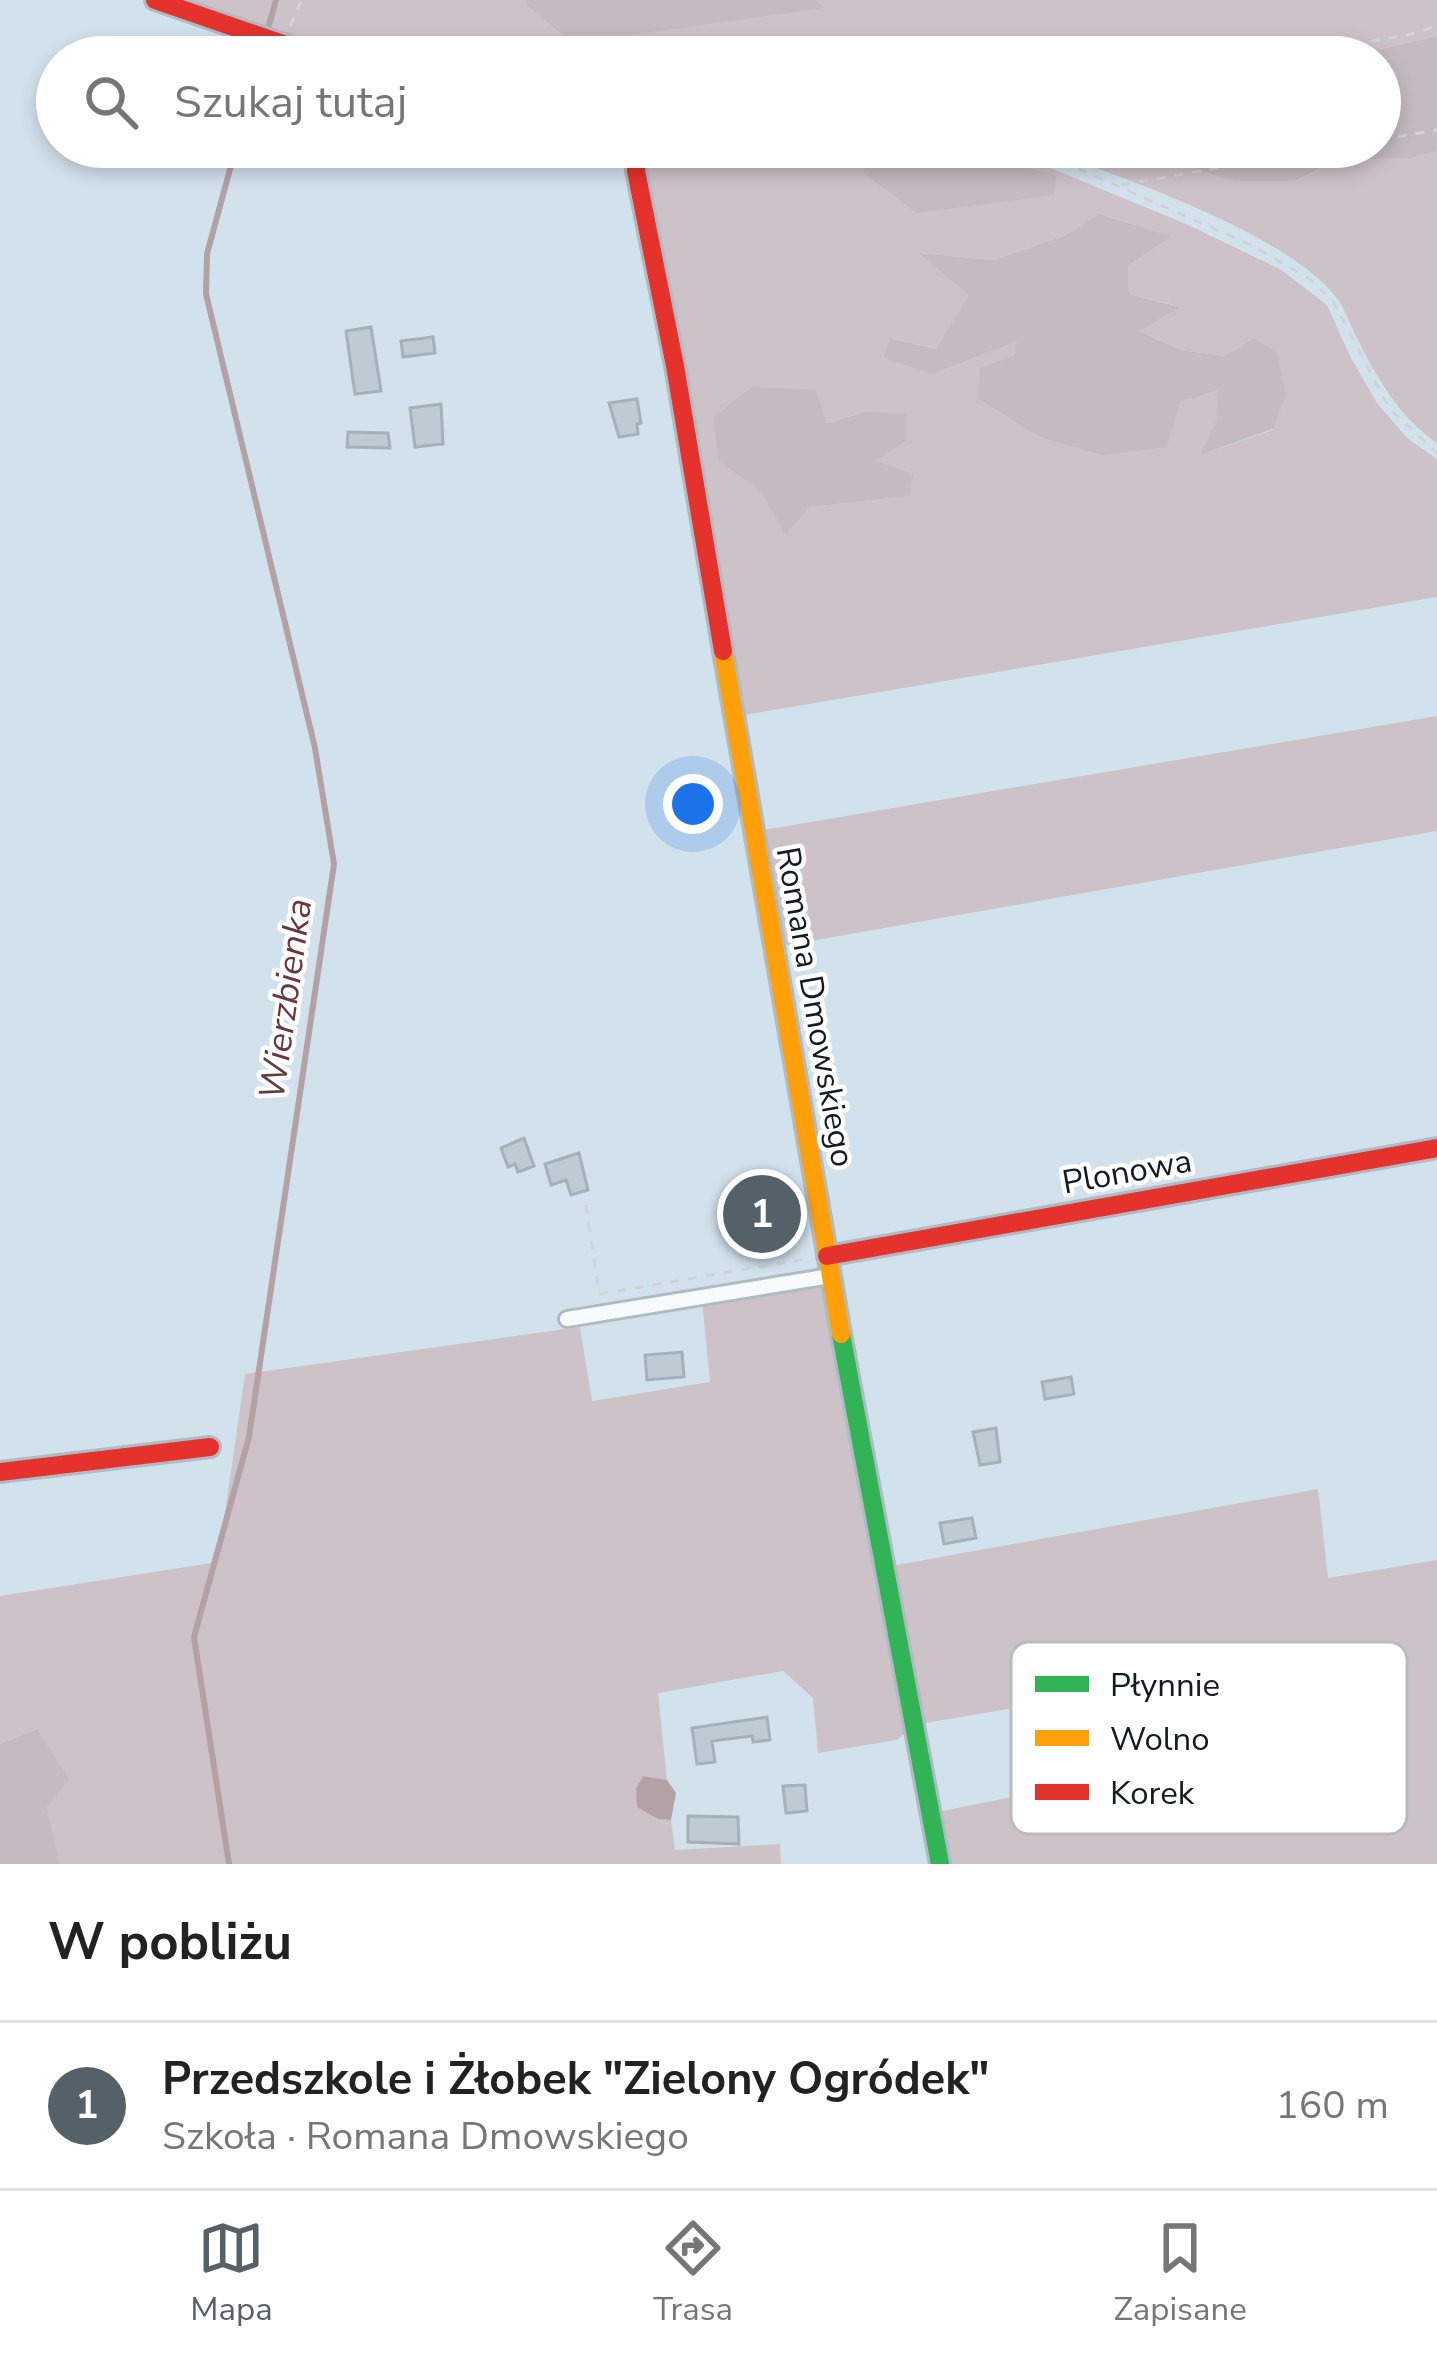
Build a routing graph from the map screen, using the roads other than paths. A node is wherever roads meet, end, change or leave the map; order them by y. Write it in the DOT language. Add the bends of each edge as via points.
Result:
graph roads {
  1 [pos="155,0"];
  2 [pos="266,36"];
  3 [pos="636,168"];
  4 [pos="1437,1148"];
  5 [pos="829,1266"];
  6 [pos="567,1319"];
  7 [pos="210,1447"];
  8 [pos="0,1472"];
  9 [pos="940,1864"];
  1 -- 2 [label="street"];
  3 -- 5 [label="street, Romana Dmowskiego"];
  4 -- 5 [label="street, Plonowa"];
  5 -- 6 [label="street"];
  5 -- 9 [label="street, Romana Dmowskiego"];
  7 -- 8 [label="street"];
}
